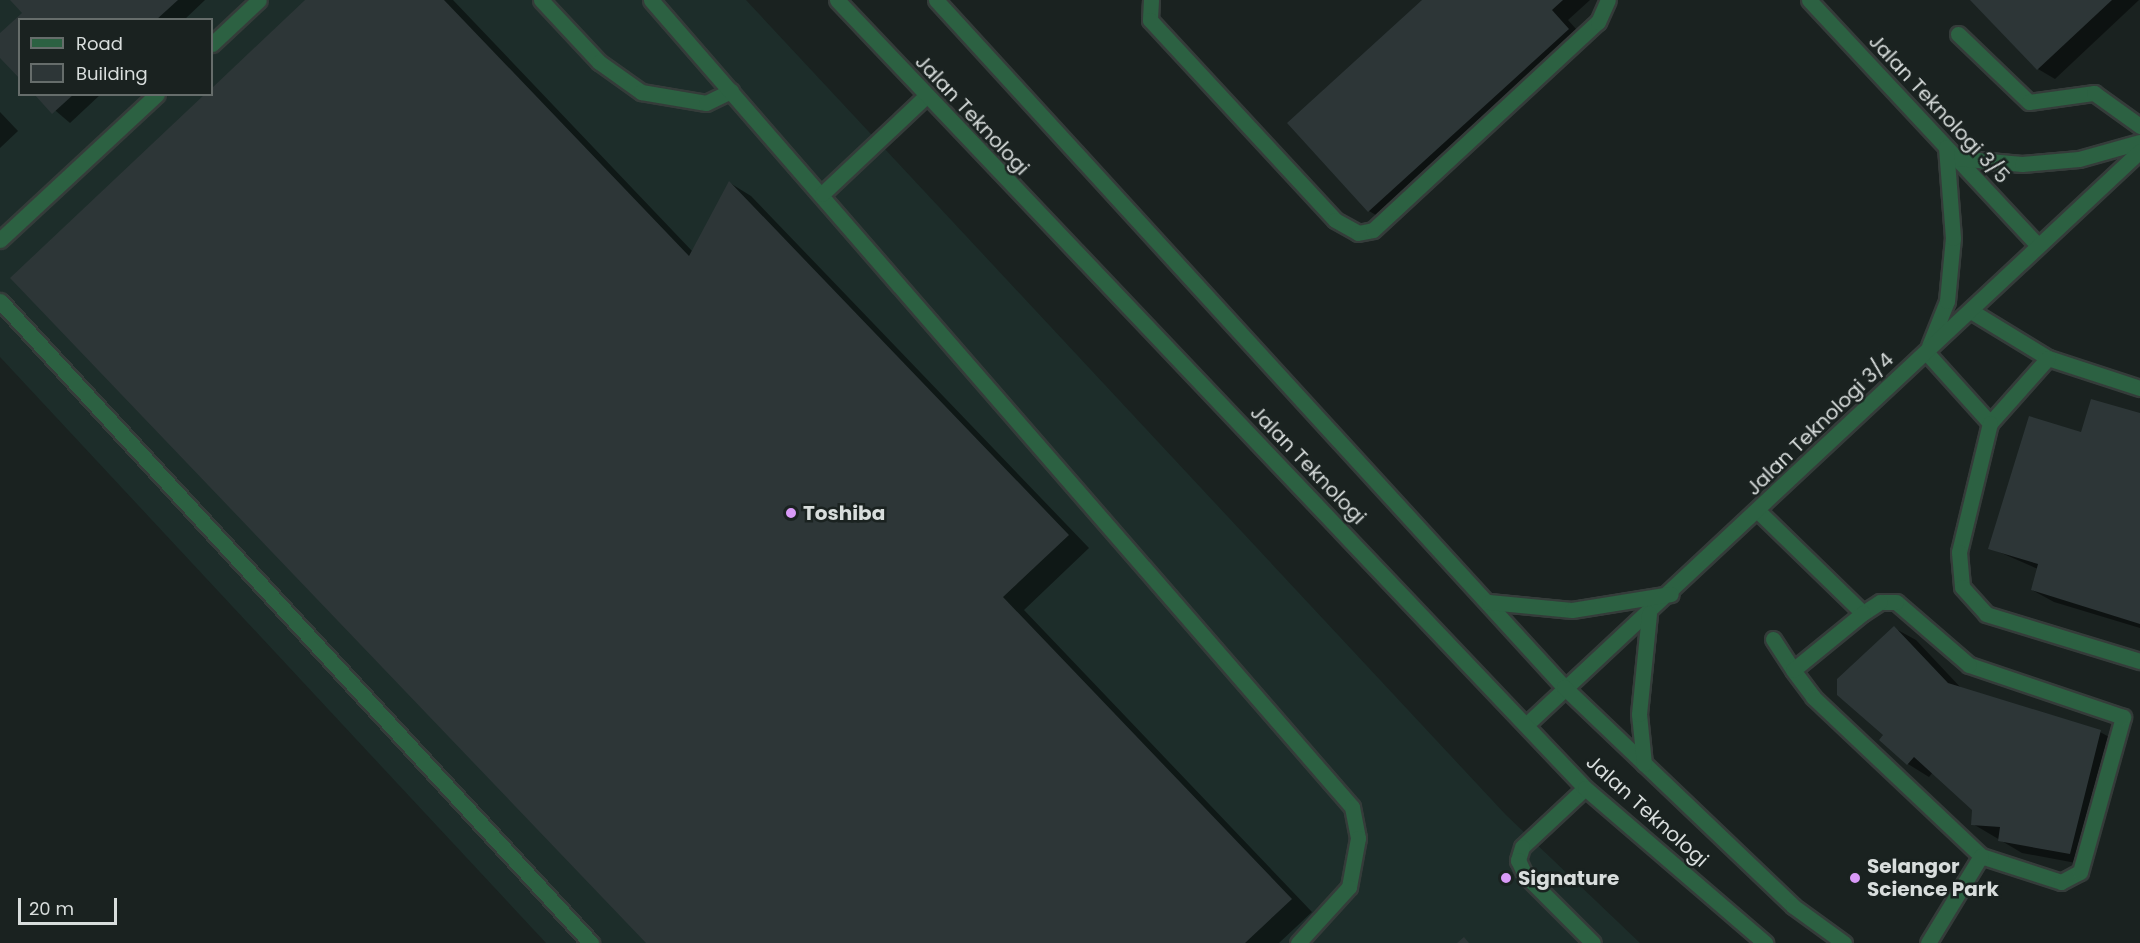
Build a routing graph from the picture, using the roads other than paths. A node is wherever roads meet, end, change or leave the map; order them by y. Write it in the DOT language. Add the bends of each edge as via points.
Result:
graph roads {
  1 [pos="259,0"];
  2 [pos="541,0"];
  3 [pos="651,0"];
  4 [pos="837,0"];
  5 [pos="936,0"];
  6 [pos="1151,0"];
  7 [pos="1608,0"];
  8 [pos="1809,0"];
  9 [pos="1958,34"];
  10 [pos="213,43"];
  11 [pos="731,91"];
  12 [pos="155,96"];
  13 [pos="925,97"];
  14 [pos="2140,126"];
  15 [pos="2140,142"];
  16 [pos="2140,151"];
  17 [pos="1951,152"];
  18 [pos="822,194"];
  19 [pos="0,240"];
  20 [pos="2038,246"];
  21 [pos="0,301"];
  22 [pos="1971,311"];
  23 [pos="1926,352"];
  24 [pos="2048,358"];
  25 [pos="2140,388"];
  26 [pos="1990,423"];
  27 [pos="1758,511"];
  28 [pos="1671,594"];
  29 [pos="1489,602"];
  30 [pos="1649,613"];
  31 [pos="1863,613"];
  32 [pos="1773,639"];
  33 [pos="2140,661"];
  34 [pos="1793,670"];
  35 [pos="1564,687"];
  36 [pos="1527,724"];
  37 [pos="1644,764"];
  38 [pos="1585,788"];
  39 [pos="1981,856"];
  40 [pos="591,943"];
  41 [pos="1298,943"];
  42 [pos="1593,943"];
  43 [pos="1765,943"];
  44 [pos="1844,943"];
  45 [pos="1928,943"];
  1 -- 10 [label="street"];
  2 -- 11 [label="street" via="599,62 641,92 706,103"];
  3 -- 11 [label="street"];
  4 -- 13 [label="street, Jalan Teknologi"];
  5 -- 29 [label="street, Jalan Teknologi"];
  6 -- 7 [label="street" via="1150,20 1335,220 1358,233 1373,230 1581,38 1598,22"];
  8 -- 17 [label="street, Jalan Teknologi 3/5"];
  9 -- 14 [label="street" via="2029,102 2094,93"];
  11 -- 18 [label="street"];
  12 -- 19 [label="street"];
  13 -- 18 [label="street"];
  13 -- 36 [label="street, Jalan Teknologi"];
  15 -- 17 [label="street" via="2079,159 2034,163"];
  16 -- 20 [label="street, Jalan Teknologi 3/4"];
  17 -- 20 [label="street, Jalan Teknologi 3/5"];
  17 -- 23 [label="street" via="1953,238 1947,301"];
  18 -- 41 [label="street" via="1352,807 1358,838 1349,887"];
  20 -- 22 [label="street, Jalan Teknologi 3/4"];
  21 -- 40 [label="street"];
  22 -- 23 [label="street, Jalan Teknologi 3/4"];
  22 -- 24 [label="street"];
  23 -- 26 [label="street"];
  23 -- 27 [label="street, Jalan Teknologi 3/4"];
  24 -- 25 [label="street"];
  24 -- 26 [label="street"];
  26 -- 33 [label="street" via="1959,552 1969,599 1986,614"];
  27 -- 28 [label="street, Jalan Teknologi 3/4"];
  27 -- 31 [label="street"];
  28 -- 29 [label="street" via="1572,610"];
  28 -- 30 [label="street, Jalan Teknologi 3/4"];
  29 -- 35 [label="street, Jalan Teknologi"];
  30 -- 35 [label="street, Jalan Teknologi 3/4"];
  30 -- 37 [label="street" via="1639,714"];
  31 -- 34 [label="street"];
  31 -- 39 [label="street" via="1880,602 1896,602 1969,664 2123,717 2080,872 2061,882"];
  32 -- 34 [label="street"];
  34 -- 39 [label="street" via="1813,697"];
  35 -- 36 [label="street, Jalan Teknologi 3/4"];
  35 -- 37 [label="street, Jalan Teknologi"];
  36 -- 38 [label="street, Jalan Teknologi"];
  37 -- 44 [label="street, Jalan Teknologi" via="1793,906"];
  38 -- 42 [label="street" via="1522,847 1518,860 1525,875"];
  38 -- 43 [label="street, Jalan Teknologi"];
  39 -- 45 [label="street"];
}
